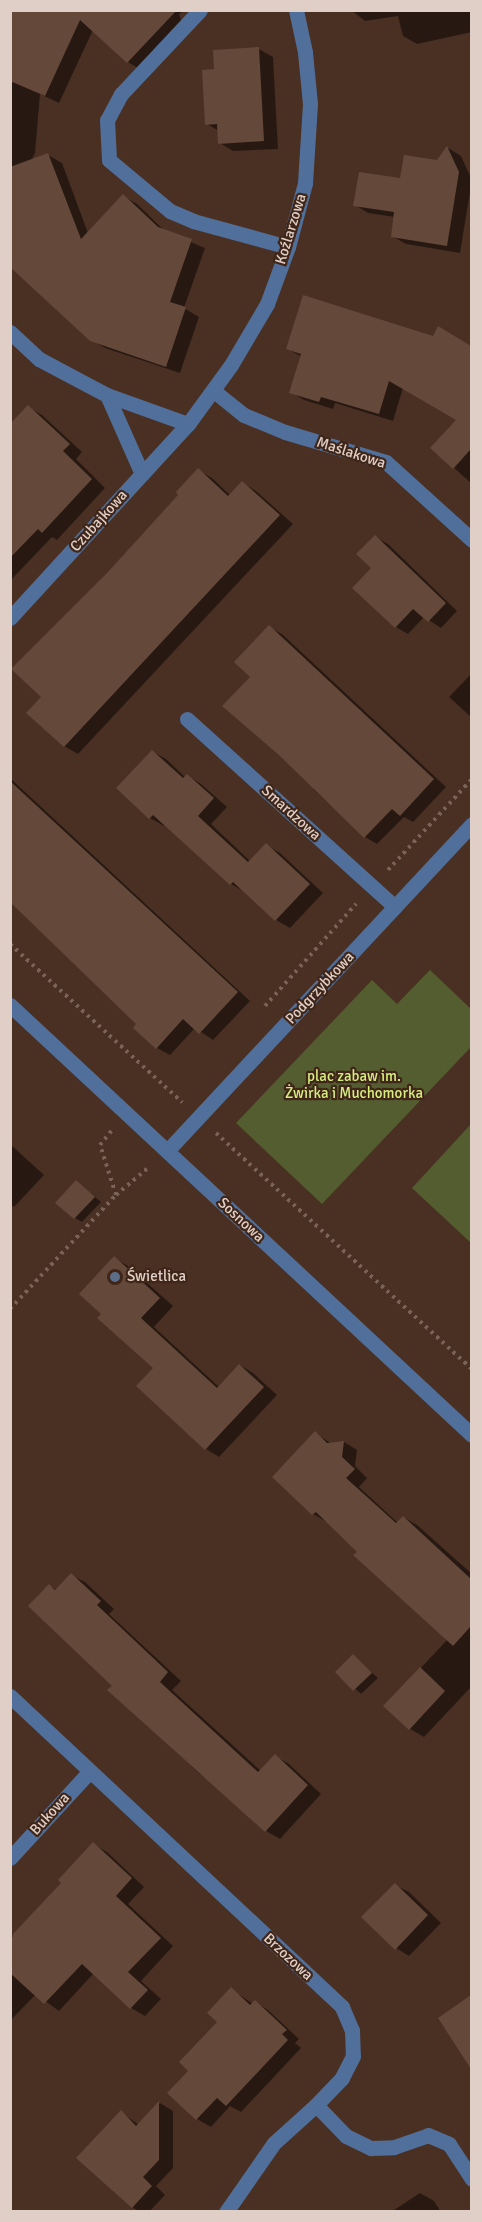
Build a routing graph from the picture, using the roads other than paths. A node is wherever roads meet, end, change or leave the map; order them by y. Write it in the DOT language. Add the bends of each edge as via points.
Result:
graph roads {
  1 [pos="200,10"];
  2 [pos="296,10"];
  3 [pos="288,247"];
  4 [pos="10,332"];
  5 [pos="214,392"];
  6 [pos="107,395"];
  7 [pos="188,424"];
  8 [pos="142,474"];
  9 [pos="471,540"];
  10 [pos="10,618"];
  11 [pos="187,719"];
  12 [pos="471,824"];
  13 [pos="395,907"];
  14 [pos="10,1005"];
  15 [pos="167,1151"];
  16 [pos="471,1435"];
  17 [pos="10,1696"];
  18 [pos="90,1771"];
  19 [pos="10,1858"];
  20 [pos="316,2105"];
  21 [pos="471,2179"];
  22 [pos="225,2211"];
  1 -- 3 [label="street" via="121,94 107,120 109,160 170,211"];
  2 -- 3 [label="street, Koźlarzowa" via="310,104 305,183"];
  3 -- 5 [label="street, Koźlarzowa" via="267,304"];
  4 -- 6 [label="street" via="39,359"];
  5 -- 7 [label="street, Koźlarzowa"];
  5 -- 9 [label="street, Maślakowa" via="244,415 285,432 386,462"];
  6 -- 7 [label="street"];
  6 -- 8 [label="street"];
  7 -- 8 [label="street, Czubajkowa"];
  8 -- 10 [label="street, Czubajkowa"];
  11 -- 13 [label="street, Smardzowa"];
  12 -- 13 [label="street, Podgrzybkowa"];
  13 -- 15 [label="street, Podgrzybkowa"];
  14 -- 15 [label="street, Sosnowa"];
  15 -- 16 [label="street, Sosnowa"];
  17 -- 18 [label="street, Brzozowa"];
  18 -- 19 [label="street, Bukowa"];
  18 -- 20 [label="street, Brzozowa" via="342,2007 352,2030 353,2056 342,2078"];
  20 -- 21 [label="street" via="346,2136 371,2148 394,2147 428,2134 449,2144"];
  20 -- 22 [label="street, Brzozowa" via="274,2143"];
}
